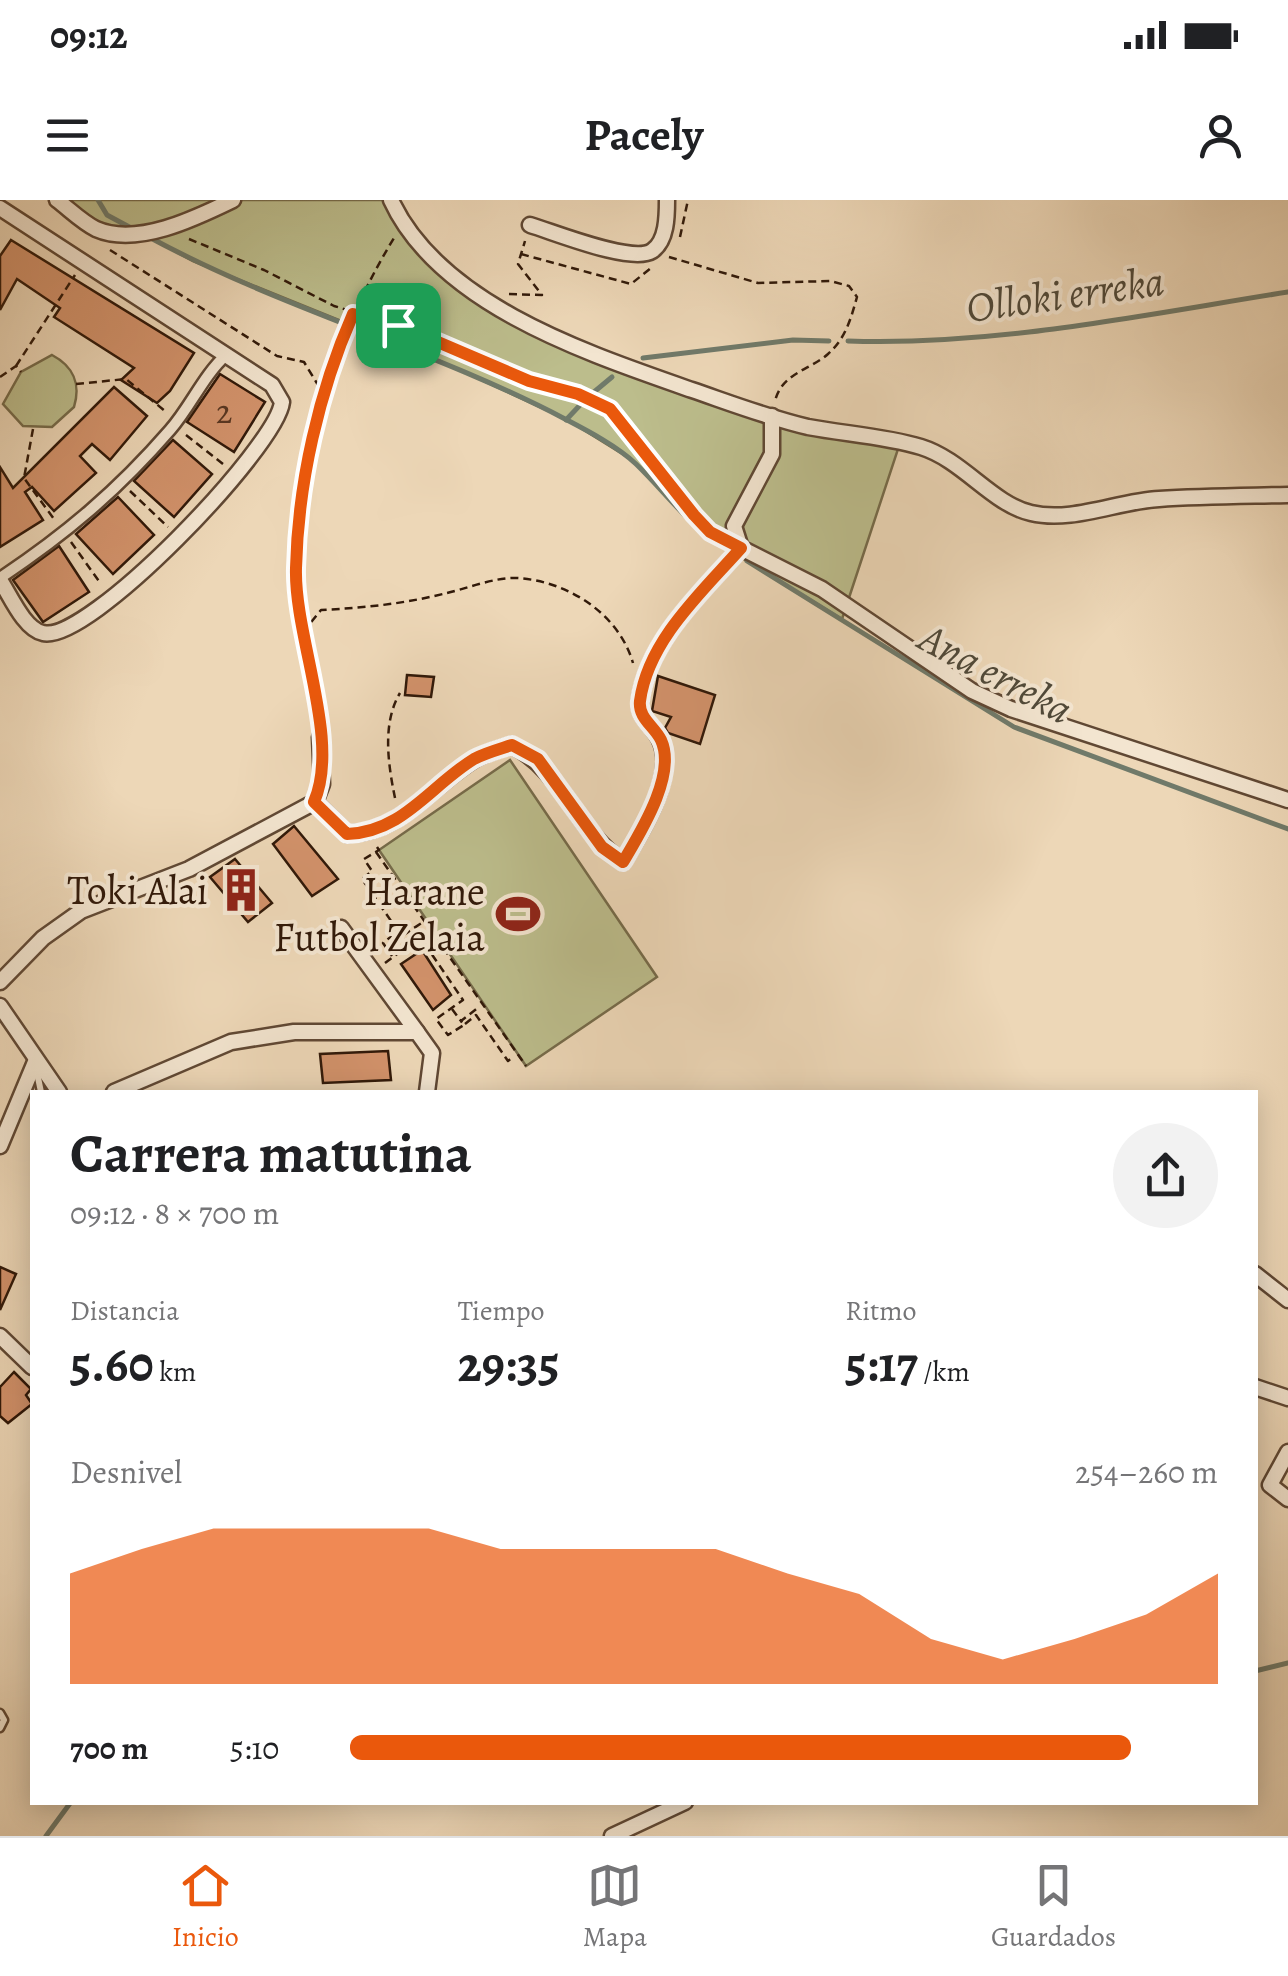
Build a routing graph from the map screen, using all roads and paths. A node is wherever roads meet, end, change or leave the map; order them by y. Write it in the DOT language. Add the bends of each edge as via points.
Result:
graph roads {
  1 [pos="57,200"];
  2 [pos="233,200"];
  3 [pos="392,200"];
  4 [pos="667,200"];
  5 [pos="0,208"];
  6 [pos="402,224"];
  7 [pos="530,225"];
  8 [pos="164,229"];
  9 [pos="105,247"];
  10 [pos="664,252"];
  11 [pos="83,262"];
  12 [pos="490,300"];
  13 [pos="352,315"];
  14 [pos="226,355"];
  15 [pos="16,366"];
  16 [pos="21,372"];
  17 [pos="0,377"];
  18 [pos="76,384"];
  19 [pos="327,389"];
  20 [pos="772,416"];
  21 [pos="174,426"];
  22 [pos="33,429"];
  23 [pos="236,475"];
  24 [pos="121,483"];
  25 [pos="1288,495"];
  26 [pos="66,535"];
  27 [pos="180,539"];
  28 [pos="741,548"];
  29 [pos="0,579"];
  30 [pos="111,598"];
  31 [pos="302,633"];
  32 [pos="634,667"];
  33 [pos="400,693"];
  34 [pos="320,737"];
  35 [pos="1288,800"];
  36 [pos="314,802"];
  37 [pos="400,819"];
  38 [pos="368,834"];
  39 [pos="376,852"];
  40 [pos="424,921"];
  41 [pos="341,928"];
  42 [pos="409,945"];
  43 [pos="393,957"];
  44 [pos="383,964"];
  45 [pos="0,982"];
  46 [pos="481,1005"];
  47 [pos="0,1006"];
  48 [pos="452,1008"];
  49 [pos="462,1023"];
  50 [pos="442,1027"];
  51 [pos="416,1032"];
  52 [pos="433,1033"];
  53 [pos="516,1056"];
  54 [pos="36,1062"];
  55 [pos="526,1066"];
  56 [pos="42,1090"];
  57 [pos="57,1090"];
  58 [pos="119,1090"];
  59 [pos="427,1090"];
  60 [pos="0,1146"];
  61 [pos="1258,1276"];
  62 [pos="1288,1300"];
  63 [pos="0,1336"];
  64 [pos="30,1366"];
  65 [pos="1258,1388"];
  66 [pos="1288,1398"];
  67 [pos="1288,1452"];
  68 [pos="1288,1500"];
  69 [pos="0,1713"];
  70 [pos="0,1728"];
  71 [pos="679,1805"];
  72 [pos="612,1836"];
  1 -- 8 [label="street" via="98,230"];
  2 -- 8 [label="street"];
  3 -- 6 [label="street"];
  4 -- 7 [label="street" via="662,237 652,251 634,256"];
  5 -- 11 [label="street"];
  6 -- 12 [label="street" via="426,252"];
  6 -- 13 [label="path"];
  7 -- 12 [label="path" via="518,264 542,295 495,294"];
  8 -- 13 [label="path"];
  9 -- 19 [label="path" via="276,356 304,362"];
  10 -- 20 [label="path" via="758,283 830,281 849,286 857,297 848,330 827,356 778,391"];
  11 -- 14 [label="street"];
  11 -- 15 [label="path"];
  12 -- 20 [label="street" via="606,360"];
  13 -- 19 [label="path"];
  13 -- 28 [label="path" via="398,325 610,409 710,532"];
  14 -- 21 [label="street"];
  14 -- 23 [label="street" via="272,385 282,402"];
  15 -- 16 [label="path"];
  15 -- 17 [label="path"];
  18 -- 21 [label="path" via="126,379 161,406"];
  19 -- 31 [label="path" via="307,470 296,568"];
  20 -- 25 [label="street" via="918,446 950,458 1014,507 1034,514 1156,499"];
  20 -- 28 [label="street" via="772,454 734,526"];
  21 -- 23 [label="path"];
  21 -- 24 [label="street"];
  22 -- 26 [label="path" via="24,478"];
  23 -- 27 [label="street"];
  24 -- 26 [label="street"];
  24 -- 27 [label="path"];
  26 -- 29 [label="street"];
  26 -- 30 [label="path"];
  27 -- 30 [label="street"];
  28 -- 35 [label="street" via="822,589 1011,709"];
  28 -- 37 [label="street" via="679,618 655,660 639,703 662,742 662,776 623,862 602,847 538,759 512,745 475,759"];
  29 -- 30 [label="street" via="32,627 46,634 61,632"];
  31 -- 32 [label="path" via="321,610 382,607 514,578 543,582 612,620"];
  31 -- 34 [label="path"];
  33 -- 37 [label="path" via="388,736"];
  34 -- 36 [label="street" via="322,784"];
  36 -- 38 [label="street" via="347,834"];
  36 -- 45 [label="street" via="189,869 81,911"];
  37 -- 38 [label="street"];
  38 -- 39 [label="path"];
  39 -- 40 [label="path"];
  39 -- 43 [label="path" via="364,859 372,871 362,880 398,931 384,942"];
  40 -- 42 [label="path" via="402,936"];
  40 -- 46 [label="path"];
  41 -- 51 [label="street"];
  42 -- 43 [label="path"];
  42 -- 48 [label="path" via="420,937 463,1000"];
  43 -- 44 [label="path"];
  46 -- 49 [label="path"];
  46 -- 53 [label="path"];
  47 -- 54 [label="street"];
  48 -- 49 [label="path"];
  48 -- 50 [label="path" via="436,1019"];
  49 -- 50 [label="path" via="448,1035"];
  49 -- 53 [label="path" via="476,1016 508,1062"];
  50 -- 52 [label="path"];
  51 -- 58 [label="street" via="294,1032 232,1042"];
  51 -- 59 [label="street" via="432,1053"];
  53 -- 55 [label="path"];
  54 -- 56 [label="lane"];
  54 -- 57 [label="street"];
  54 -- 60 [label="street"];
  61 -- 62 [label="street"];
  63 -- 64 [label="street"];
  65 -- 66 [label="street"];
  67 -- 68 [label="street" via="1270,1486"];
  69 -- 70 [label="lane"];
  71 -- 72 [label="street"];
}
